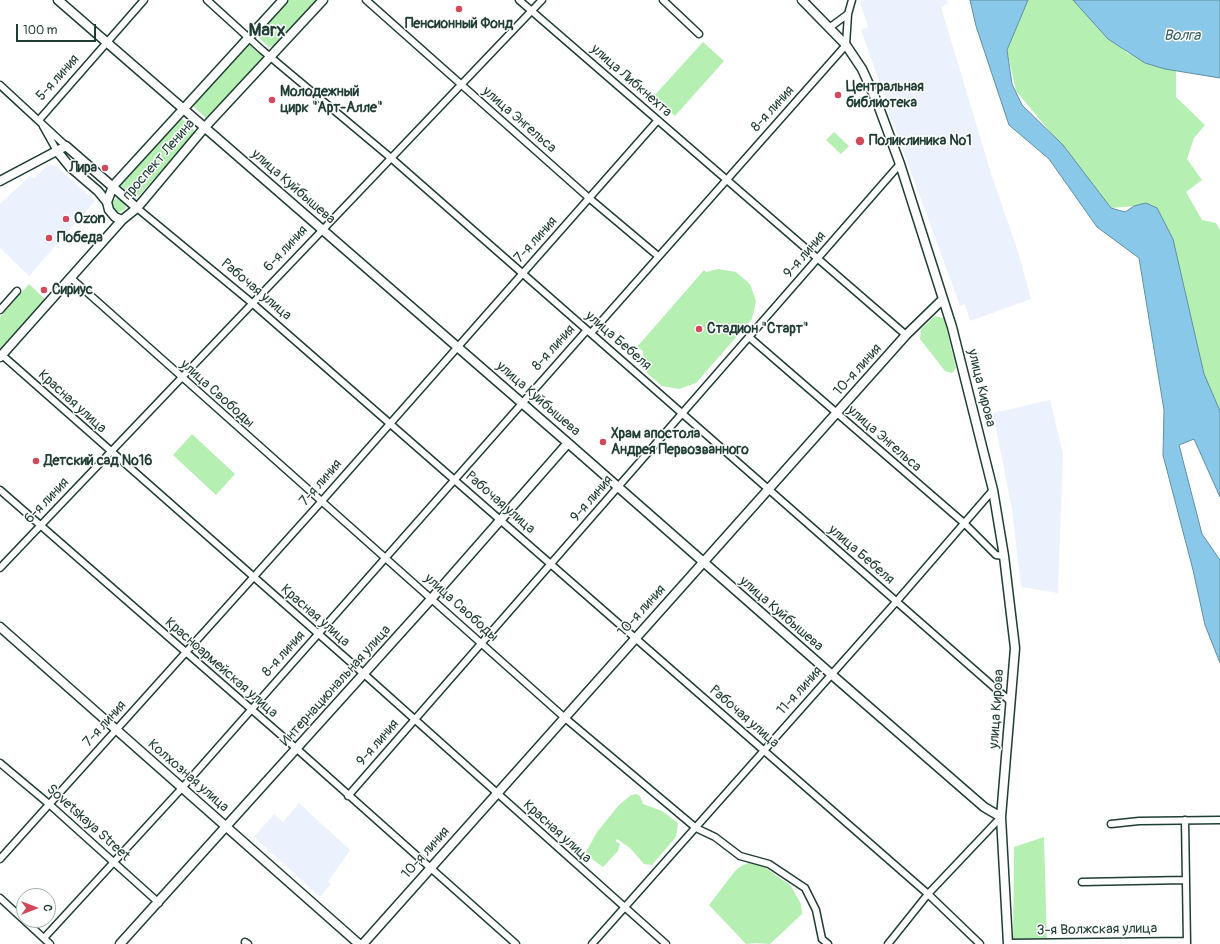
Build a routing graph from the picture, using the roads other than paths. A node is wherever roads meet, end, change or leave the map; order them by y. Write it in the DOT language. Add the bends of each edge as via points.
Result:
graph roads {
  1 [pos="58,0"];
  2 [pos="144,0"];
  3 [pos="207,0"];
  4 [pos="283,0"];
  5 [pos="323,0"];
  6 [pos="366,0"];
  7 [pos="520,0"];
  8 [pos="542,0"];
  9 [pos="663,0"];
  10 [pos="802,0"];
  11 [pos="852,0"];
  12 [pos="532,10"];
  13 [pos="848,14"];
  14 [pos="829,28"];
  15 [pos="699,34"];
  16 [pos="248,37"];
  17 [pos="107,43"];
  18 [pos="846,45"];
  19 [pos="271,57"];
  20 [pos="0,85"];
  21 [pos="460,85"];
  22 [pos="183,108"];
  23 [pos="39,120"];
  24 [pos="658,120"];
  25 [pos="205,128"];
  26 [pos="66,146"];
  27 [pos="57,151"];
  28 [pos="391,158"];
  29 [pos="900,164"];
  30 [pos="726,179"];
  31 [pos="0,181"];
  32 [pos="113,186"];
  33 [pos="589,198"];
  34 [pos="107,202"];
  35 [pos="137,208"];
  36 [pos="122,220"];
  37 [pos="322,229"];
  38 [pos="658,256"];
  39 [pos="820,260"];
  40 [pos="522,274"];
  41 [pos="71,278"];
  42 [pos="18,291"];
  43 [pos="943,299"];
  44 [pos="252,303"];
  45 [pos="0,310"];
  46 [pos="589,331"];
  47 [pos="906,335"];
  48 [pos="749,337"];
  49 [pos="458,346"];
  50 [pos="1,356"];
  51 [pos="181,378"];
  52 [pos="522,402"];
  53 [pos="836,413"];
  54 [pos="682,414"];
  55 [pos="389,424"];
  56 [pos="568,443"];
  57 [pos="112,453"];
  58 [pos="453,479"];
  59 [pos="618,487"];
  60 [pos="0,490"];
  61 [pos="769,490"];
  62 [pos="992,490"];
  63 [pos="321,502"];
  64 [pos="501,521"];
  65 [pos="964,524"];
  66 [pos="39,526"];
  67 [pos="1004,556"];
  68 [pos="385,558"];
  69 [pos="703,563"];
  70 [pos="550,565"];
  71 [pos="0,568"];
  72 [pos="253,578"];
  73 [pos="432,598"];
  74 [pos="896,602"];
  75 [pos="0,627"];
  76 [pos="318,634"];
  77 [pos="634,639"];
  78 [pos="482,643"];
  79 [pos="184,653"];
  80 [pos="364,674"];
  81 [pos="831,674"];
  82 [pos="1011,702"];
  83 [pos="250,710"];
  84 [pos="565,718"];
  85 [pos="415,720"];
  86 [pos="116,729"];
  87 [pos="296,749"];
  88 [pos="763,751"];
  89 [pos="0,763"];
  90 [pos="182,788"];
  91 [pos="497,794"];
  92 [pos="348,796"];
  93 [pos="49,804"];
  94 [pos="1001,817"];
  95 [pos="1185,820"];
  96 [pos="1220,820"];
  97 [pos="1111,824"];
  98 [pos="227,827"];
  99 [pos="696,828"];
  100 [pos="0,859"];
  101 [pos="114,862"];
  102 [pos="430,869"];
  103 [pos="1185,880"];
  104 [pos="1082,882"];
  105 [pos="928,894"];
  106 [pos="0,898"];
  107 [pos="159,903"];
  108 [pos="625,909"];
  109 [pos="44,938"];
  110 [pos="1187,942"];
  111 [pos="50,944"];
  112 [pos="120,944"];
  113 [pos="359,944"];
  114 [pos="363,944"];
  115 [pos="516,944"];
  116 [pos="592,944"];
  117 [pos="666,944"];
  118 [pos="828,944"];
  119 [pos="888,944"];
  120 [pos="980,944"];
  121 [pos="1008,944"];
  1 -- 17 [label="street, улица Куйбышева"];
  2 -- 17 [label="street, 5-я линия"];
  3 -- 16 [label="street, улица Бебеля"];
  4 -- 16 [label="street, проспект Ленина"];
  5 -- 19 [label="street, проспект Ленина"];
  6 -- 21 [label="street, улица Энгельса"];
  7 -- 12 [label="street, улица Либкнехта"];
  8 -- 12 [label="street, 6-я линия"];
  9 -- 15 [label="street"];
  10 -- 14 [label="street, улица Кирова"];
  11 -- 13 [label="street"];
  12 -- 21 [label="street, 6-я линия"];
  12 -- 24 [label="street, улица Либкнехта"];
  13 -- 14 [label="street"];
  13 -- 18 [label="street"];
  14 -- 18 [label="street, улица Кирова"];
  16 -- 19 [label="street, улица Бебеля"];
  16 -- 22 [label="street, проспект Ленина"];
  17 -- 22 [label="street, улица Куйбышева"];
  17 -- 23 [label="street, 5-я линия"];
  18 -- 29 [label="street, улица Кирова" via="862,69 877,102"];
  18 -- 30 [label="street, 8-я линия"];
  19 -- 25 [label="street, проспект Ленина"];
  19 -- 28 [label="street, улица Бебеля"];
  20 -- 23 [label="street, Рабочая улица"];
  21 -- 28 [label="street, 6-я линия"];
  21 -- 33 [label="street, улица Энгельса"];
  22 -- 25 [label="street, улица Куйбышева"];
  22 -- 32 [label="street, проспект Ленина"];
  23 -- 26 [label="street, Рабочая улица"];
  23 -- 27 [label="street"];
  24 -- 30 [label="street, улица Либкнехта"];
  24 -- 33 [label="street, 7-я линия"];
  25 -- 35 [label="street, проспект Ленина"];
  25 -- 37 [label="street, улица Куйбышева"];
  26 -- 27 [label="street"];
  26 -- 32 [label="street, Рабочая улица"];
  27 -- 31 [label="street"];
  27 -- 34 [label="street"];
  28 -- 37 [label="street, 6-я линия"];
  28 -- 40 [label="street, улица Бебеля"];
  29 -- 39 [label="street, 9-я линия"];
  29 -- 43 [label="street, улица Кирова"];
  30 -- 38 [label="street, 8-я линия"];
  30 -- 39 [label="street, улица Либкнехта"];
  32 -- 34 [label="street"];
  32 -- 35 [label="street, Рабочая улица"];
  33 -- 38 [label="street, улица Энгельса"];
  33 -- 40 [label="street, 7-я линия"];
  34 -- 36 [label="street" via="109,210"];
  35 -- 36 [label="street, проспект Ленина"];
  35 -- 44 [label="street, Рабочая улица"];
  36 -- 41 [label="street, проспект Ленина"];
  37 -- 44 [label="street, 6-я линия"];
  37 -- 49 [label="street, улица Куйбышева"];
  38 -- 46 [label="street, 8-я линия"];
  39 -- 47 [label="street"];
  39 -- 48 [label="street, 9-я линия"];
  40 -- 46 [label="street, улица Бебеля"];
  40 -- 49 [label="street, 7-я линия"];
  41 -- 50 [label="street, проспект Ленина"];
  41 -- 51 [label="street, улица Свободы"];
  42 -- 45 [label="street"];
  43 -- 47 [label="street, 10-я линия"];
  43 -- 62 [label="street, улица Кирова" via="964,370"];
  44 -- 51 [label="street, 6-я линия"];
  44 -- 55 [label="street, Рабочая улица"];
  46 -- 52 [label="street, 8-я линия"];
  46 -- 54 [label="street, улица Бебеля"];
  47 -- 53 [label="street, 10-я линия"];
  48 -- 53 [label="street, улица Энгельса"];
  48 -- 54 [label="street, 9-я линия"];
  49 -- 52 [label="street, улица Куйбышева"];
  49 -- 55 [label="street, 7-я линия"];
  50 -- 57 [label="street, Красная улица"];
  51 -- 57 [label="street, 6-я линия"];
  51 -- 63 [label="street, улица Свободы"];
  52 -- 56 [label="street, улица Куйбышева"];
  52 -- 58 [label="street, 8-я линия"];
  53 -- 61 [label="street, 10-я линия"];
  53 -- 65 [label="street, улица Энгельса"];
  54 -- 59 [label="street, 9-я линия"];
  54 -- 61 [label="street, улица Бебеля"];
  55 -- 58 [label="street, Рабочая улица"];
  55 -- 63 [label="street, 7-я линия"];
  56 -- 59 [label="street, улица Куйбышева"];
  56 -- 64 [label="street, Интернациональная улица"];
  57 -- 66 [label="street, 6-я линия"];
  57 -- 72 [label="street, Красная улица"];
  58 -- 64 [label="street, Рабочая улица"];
  58 -- 68 [label="street, 8-я линия"];
  59 -- 69 [label="street, улица Куйбышева"];
  59 -- 70 [label="street, 9-я линия"];
  60 -- 66 [label="street, Красноармейская улица"];
  61 -- 69 [label="street, 10-я линия"];
  61 -- 74 [label="street, улица Бебеля"];
  62 -- 65 [label="street, 11-я линия"];
  62 -- 67 [label="street, улица Кирова"];
  63 -- 68 [label="street, улица Свободы"];
  63 -- 72 [label="street, 7-я линия"];
  64 -- 70 [label="street, Рабочая улица"];
  64 -- 73 [label="street, Интернациональная улица"];
  65 -- 67 [label="street, улица Энгельса" via="996,555"];
  65 -- 74 [label="street, 11-я линия"];
  66 -- 71 [label="street, 6-я линия"];
  66 -- 79 [label="street, Красноармейская улица"];
  67 -- 82 [label="street, улица Кирова" via="1014,648"];
  68 -- 73 [label="street, улица Свободы"];
  68 -- 76 [label="street, 8-я линия"];
  69 -- 77 [label="street, 10-я линия"];
  69 -- 81 [label="street, улица Куйбышева"];
  70 -- 77 [label="street, Рабочая улица"];
  70 -- 78 [label="street, 9-я линия"];
  72 -- 76 [label="street, Красная улица"];
  72 -- 79 [label="street, 7-я линия"];
  73 -- 78 [label="street, улица Свободы"];
  73 -- 80 [label="street, Интернациональная улица"];
  74 -- 81 [label="street, 11-я линия"];
  74 -- 82 [label="street, улица Бебеля"];
  75 -- 86 [label="street, Колхозная улица"];
  76 -- 80 [label="street, Красная улица"];
  76 -- 83 [label="street, 8-я линия"];
  77 -- 84 [label="street, 10-я линия"];
  77 -- 88 [label="street, Рабочая улица"];
  78 -- 84 [label="street, улица Свободы"];
  78 -- 85 [label="street, 9-я линия"];
  79 -- 83 [label="street, Красноармейская улица"];
  79 -- 86 [label="street, 7-я линия"];
  80 -- 85 [label="street, Красная улица"];
  80 -- 87 [label="street, Интернациональная улица"];
  81 -- 88 [label="street, 11-я линия"];
  81 -- 94 [label="street, улица Куйбышева" via="984,807"];
  82 -- 94 [label="street, улица Кирова"];
  83 -- 87 [label="street, Красноармейская улица"];
  83 -- 90 [label="street, 8-я линия"];
  84 -- 91 [label="street, 10-я линия"];
  84 -- 99 [label="street, улица Свободы"];
  85 -- 91 [label="street, Красная улица"];
  85 -- 92 [label="street, 9-я линия"];
  86 -- 90 [label="street, Колхозная улица"];
  86 -- 93 [label="street, 7-я линия"];
  87 -- 92 [label="street, Красноармейская улица"];
  87 -- 98 [label="street, Интернациональная улица"];
  88 -- 99 [label="street, 11-я линия"];
  88 -- 105 [label="street, Рабочая улица"];
  89 -- 93 [label="street, Sovetskaya Street"];
  90 -- 98 [label="street, Колхозная улица"];
  90 -- 101 [label="street, 8-я линия"];
  91 -- 102 [label="street, 10-я линия"];
  91 -- 108 [label="street, Красная улица"];
  92 -- 102 [label="street, Красноармейская улица"];
  93 -- 100 [label="street, 7-я линия"];
  93 -- 101 [label="street, Sovetskaya Street"];
  94 -- 105 [label="street"];
  94 -- 121 [label="street, улица Кирова"];
  95 -- 96 [label="street"];
  95 -- 97 [label="street"];
  95 -- 103 [label="street"];
  98 -- 107 [label="street, Интернациональная улица"];
  98 -- 113 [label="street, Колхозная улица"];
  99 -- 108 [label="street, 11-я линия"];
  99 -- 118 [label="street, улица Свободы" via="715,837 740,856 769,864 805,888 816,910 822,939"];
  101 -- 107 [label="street, Sovetskaya Street"];
  101 -- 109 [label="street, 8-я линия"];
  102 -- 114 [label="street, 10-я линия"];
  102 -- 115 [label="street, Красноармейская улица"];
  103 -- 104 [label="street"];
  103 -- 110 [label="street"];
  105 -- 119 [label="street"];
  105 -- 120 [label="street, Рабочая улица"];
  106 -- 109 [label="street"];
  107 -- 112 [label="street, Интернациональная улица"];
  108 -- 116 [label="street, 11-я линия"];
  108 -- 117 [label="street, Красная улица"];
  109 -- 111 [label="street"];
  110 -- 121 [label="street, 3-я Волжская улица"];
}
